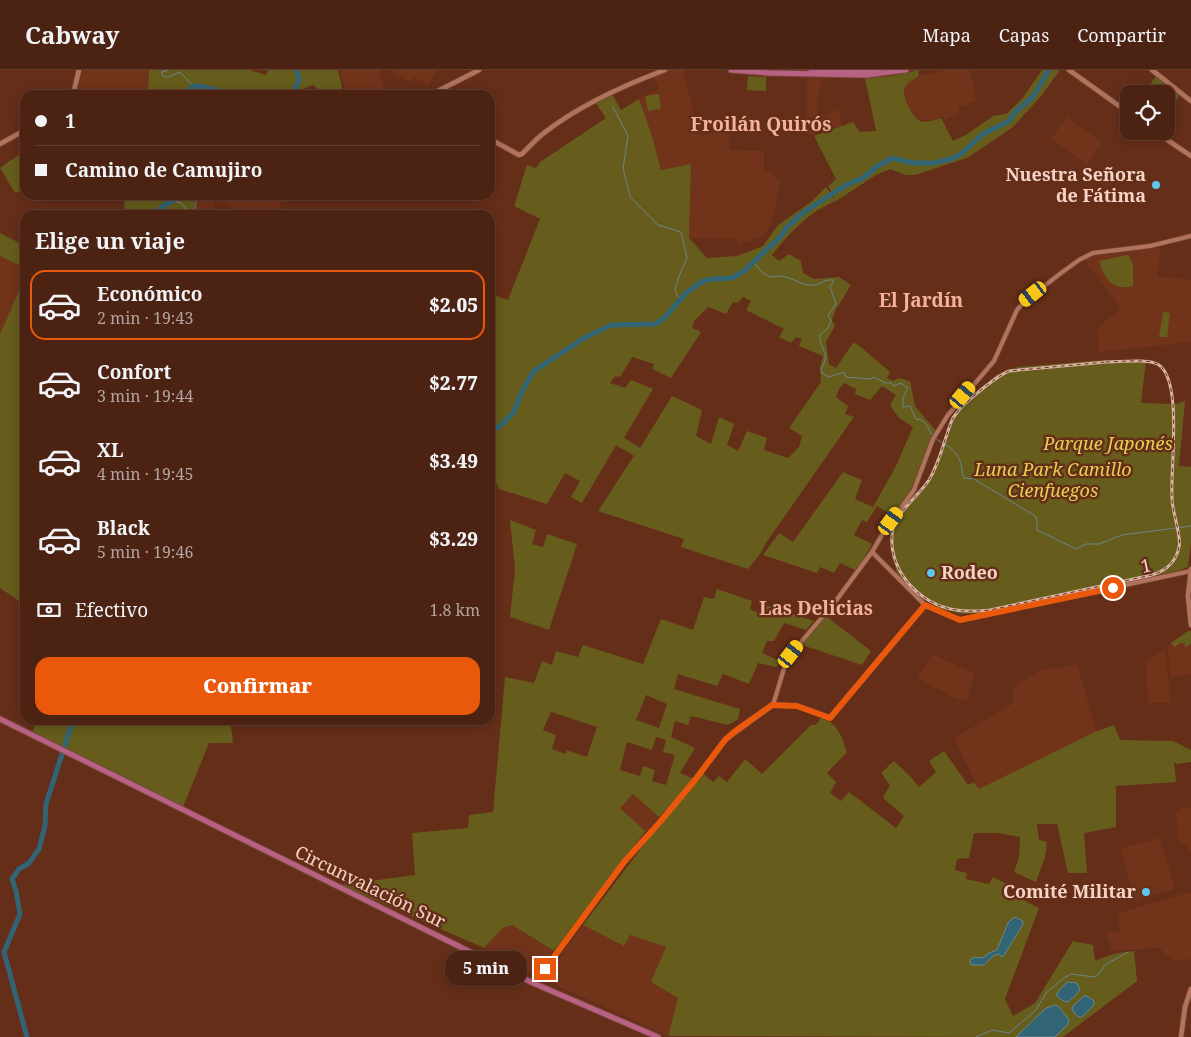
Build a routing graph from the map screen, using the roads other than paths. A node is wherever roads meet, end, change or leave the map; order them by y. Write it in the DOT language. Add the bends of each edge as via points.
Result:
graph roads {
  1 [pos="79,70"];
  2 [pos="479,70"];
  3 [pos="664,70"];
  4 [pos="731,70"];
  5 [pos="811,70"];
  6 [pos="879,70"];
  7 [pos="906,70"];
  8 [pos="1069,70"];
  9 [pos="1152,70"];
  10 [pos="885,72"];
  11 [pos="74,90"];
  12 [pos="440,90"];
  13 [pos="1191,101"];
  14 [pos="1120,107"];
  15 [pos="20,133"];
  16 [pos="1167,140"];
  17 [pos="495,142"];
  18 [pos="0,144"];
  19 [pos="1191,156"];
  20 [pos="1191,236"];
  21 [pos="872,552"];
  22 [pos="1191,570"];
  23 [pos="925,605"];
  24 [pos="1191,625"];
  25 [pos="772,705"];
  26 [pos="0,719"];
  27 [pos="533,983"];
  28 [pos="1191,989"];
  29 [pos="658,1037"];
  30 [pos="1181,1037"];
  1 -- 11 [label="main road"];
  2 -- 12 [label="main road"];
  3 -- 17 [label="main road" via="630,83 568,116 542,134 522,154"];
  4 -- 10 [label="main road" via="850,75"];
  5 -- 6 [label="main road"];
  7 -- 10 [label="main road"];
  8 -- 14 [label="main road"];
  9 -- 13 [label="main road"];
  15 -- 18 [label="main road"];
  16 -- 19 [label="main road"];
  20 -- 21 [label="street" via="1150,246 1092,253 1024,302 1017,310 994,361 963,395 933,439 914,490"];
  21 -- 23 [label="street"];
  21 -- 25 [label="street" via="791,654"];
  22 -- 23 [label="street, 1" via="960,620"];
  22 -- 24 [label="main road" via="1188,596"];
  23 -- 25 [label="street" via="830,718 797,706"];
  25 -- 27 [label="street" via="725,740 669,812 624,862"];
  26 -- 27 [label="main road, Circunvalación Sur"];
  27 -- 29 [label="main road, Circunvalación Sur"];
  28 -- 30 [label="main road"];
}
